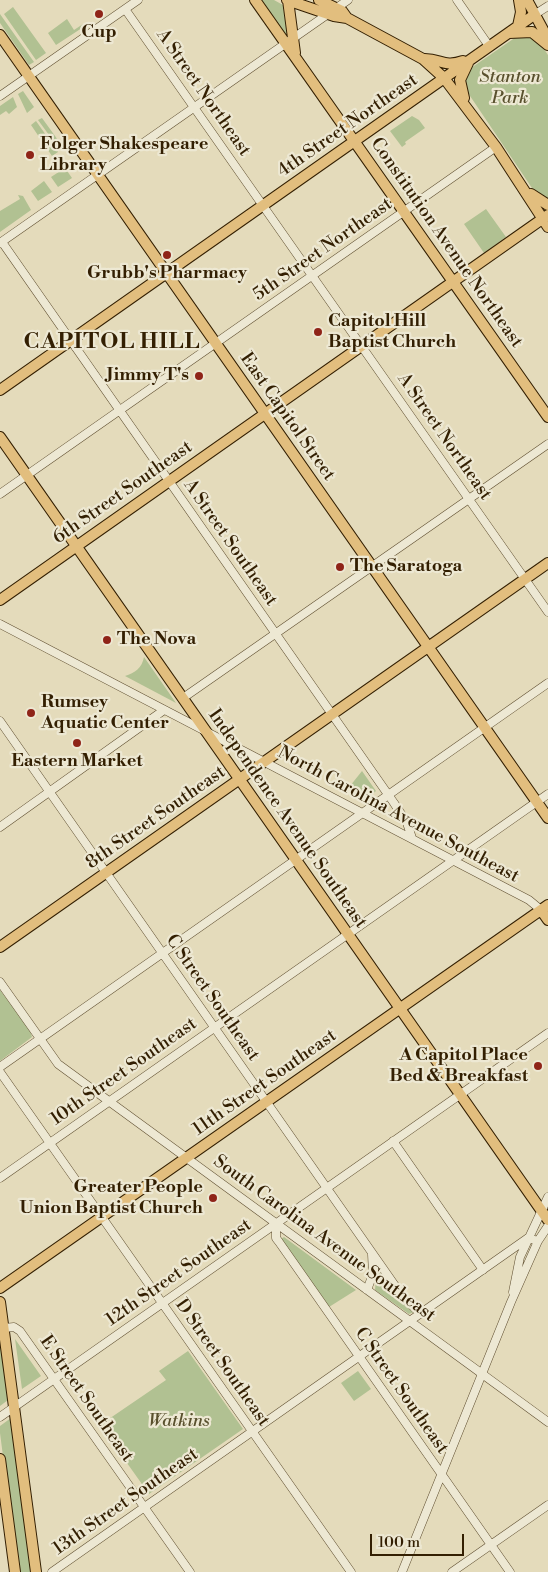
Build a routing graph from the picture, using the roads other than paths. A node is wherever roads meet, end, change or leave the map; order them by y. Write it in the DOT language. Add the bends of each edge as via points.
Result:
graph roads {
  1 [pos="138,0"];
  2 [pos="256,0"];
  3 [pos="288,0"];
  4 [pos="320,0"];
  5 [pos="348,0"];
  6 [pos="457,0"];
  7 [pos="519,0"];
  8 [pos="527,0"];
  9 [pos="548,6"];
  10 [pos="125,9"];
  11 [pos="332,11"];
  12 [pos="534,15"];
  13 [pos="518,26"];
  14 [pos="508,33"];
  15 [pos="0,35"];
  16 [pos="548,39"];
  17 [pos="289,41"];
  18 [pos="548,45"];
  19 [pos="489,46"];
  20 [pos="472,58"];
  21 [pos="423,59"];
  22 [pos="29,76"];
  23 [pos="444,78"];
  24 [pos="0,96"];
  25 [pos="194,107"];
  26 [pos="470,110"];
  27 [pos="354,141"];
  28 [pos="496,147"];
  29 [pos="98,175"];
  30 [pos="525,188"];
  31 [pos="262,205"];
  32 [pos="548,205"];
  33 [pos="404,212"];
  34 [pos="546,220"];
  35 [pos="1,243"];
  36 [pos="167,273"];
  37 [pos="312,276"];
  38 [pos="453,282"];
  39 [pos="70,340"];
  40 [pos="216,343"];
  41 [pos="362,346"];
  42 [pos="0,390"];
  43 [pos="119,411"];
  44 [pos="265,414"];
  45 [pos="548,417"];
  46 [pos="0,437"];
  47 [pos="548,444"];
  48 [pos="27,475"];
  49 [pos="169,482"];
  50 [pos="0,494"];
  51 [pos="469,498"];
  52 [pos="76,546"];
  53 [pos="548,563"];
  54 [pos="372,566"];
  55 [pos="525,579"];
  56 [pos="0,600"];
  57 [pos="548,612"];
  58 [pos="0,624"];
  59 [pos="276,634"];
  60 [pos="428,647"];
  61 [pos="548,683"];
  62 [pos="183,698"];
  63 [pos="164,710"];
  64 [pos="332,714"];
  65 [pos="0,721"];
  66 [pos="485,727"];
  67 [pos="206,731"];
  68 [pos="265,762"];
  69 [pos="240,779"];
  70 [pos="50,792"];
  71 [pos="548,794"];
  72 [pos="388,795"];
  73 [pos="536,802"];
  74 [pos="362,813"];
  75 [pos="548,818"];
  76 [pos="0,827"];
  77 [pos="412,838"];
  78 [pos="296,859"];
  79 [pos="454,860"];
  80 [pos="106,873"];
  81 [pos="544,908"];
  82 [pos="548,920"];
  83 [pos="348,934"];
  84 [pos="0,947"];
  85 [pos="162,953"];
  86 [pos="0,982"];
  87 [pos="400,1008"];
  88 [pos="215,1027"];
  89 [pos="548,1033"];
  90 [pos="40,1038"];
  91 [pos="0,1067"];
  92 [pos="0,1072"];
  93 [pos="460,1094"];
  94 [pos="109,1100"];
  95 [pos="267,1102"];
  96 [pos="393,1141"];
  97 [pos="50,1143"];
  98 [pos="187,1158"];
  99 [pos="0,1178"];
  100 [pos="327,1188"];
  101 [pos="548,1197"];
  102 [pos="541,1210"];
  103 [pos="102,1217"];
  104 [pos="548,1220"];
  105 [pos="276,1224"];
  106 [pos="548,1226"];
  107 [pos="528,1238"];
  108 [pos="538,1241"];
  109 [pos="372,1252"];
  110 [pos="483,1270"];
  111 [pos="0,1288"];
  112 [pos="368,1290"];
  113 [pos="0,1302"];
  114 [pos="511,1302"];
  115 [pos="162,1303"];
  116 [pos="421,1314"];
  117 [pos="410,1321"];
  118 [pos="4,1328"];
  119 [pos="359,1357"];
  120 [pos="482,1374"];
  121 [pos="54,1378"];
  122 [pos="14,1407"];
  123 [pos="0,1416"];
  124 [pos="548,1422"];
  125 [pos="252,1432"];
  126 [pos="0,1459"];
  127 [pos="441,1475"];
  128 [pos="548,1505"];
  129 [pos="144,1507"];
  130 [pos="490,1544"];
  131 [pos="15,1572"];
  132 [pos="36,1572"];
  133 [pos="52,1572"];
  134 [pos="190,1572"];
  135 [pos="350,1572"];
  136 [pos="402,1572"];
  137 [pos="452,1572"];
  138 [pos="510,1572"];
  1 -- 10 [label="street"];
  2 -- 17 [label="main road, Constitution Avenue Northeast"];
  3 -- 11 [label="main road"];
  3 -- 17 [label="main road, Constitution Avenue Northeast"];
  4 -- 11 [label="main road"];
  5 -- 11 [label="street"];
  6 -- 19 [label="street"];
  7 -- 13 [label="main road"];
  8 -- 12 [label="main road"];
  9 -- 12 [label="street, 4th Street Northeast"];
  10 -- 22 [label="street"];
  10 -- 25 [label="street, A Street Northeast"];
  11 -- 17 [label="street"];
  11 -- 21 [label="main road"];
  12 -- 13 [label="main road, 4th Street Northeast"];
  12 -- 16 [label="main road"];
  13 -- 14 [label="main road, 4th Street Northeast"];
  14 -- 18 [label="main road" via="532,32"];
  14 -- 19 [label="main road, 4th Street Northeast"];
  15 -- 22 [label="main road, East Capitol Street"];
  17 -- 25 [label="street"];
  17 -- 27 [label="main road, Constitution Avenue Northeast" via="300,63"];
  19 -- 20 [label="main road, 4th Street Northeast"];
  20 -- 21 [label="main road" via="449,65 430,58"];
  20 -- 23 [label="main road, 4th Street Northeast"];
  20 -- 26 [label="main road" via="460,82"];
  21 -- 23 [label="main road"];
  22 -- 24 [label="street"];
  22 -- 29 [label="main road, East Capitol Street"];
  23 -- 26 [label="main road"];
  23 -- 27 [label="main road, 4th Street Northeast"];
  25 -- 29 [label="street"];
  25 -- 31 [label="street, A Street Northeast"];
  26 -- 28 [label="main road"];
  27 -- 31 [label="main road, 4th Street Northeast"];
  27 -- 33 [label="main road, Constitution Avenue Northeast"];
  28 -- 30 [label="main road"];
  28 -- 33 [label="street, 5th Street Northeast"];
  29 -- 35 [label="street"];
  29 -- 36 [label="main road, East Capitol Street"];
  30 -- 32 [label="main road"];
  30 -- 34 [label="main road"];
  31 -- 36 [label="main road, 4th Street Northeast"];
  31 -- 37 [label="street, A Street Northeast"];
  33 -- 37 [label="street, 5th Street Northeast"];
  33 -- 38 [label="main road, Constitution Avenue Northeast"];
  34 -- 38 [label="main road, 6th Street Southeast"];
  35 -- 39 [label="street, A Street Southeast"];
  36 -- 39 [label="main road, 4th Street Northeast"];
  36 -- 40 [label="main road, East Capitol Street"];
  37 -- 40 [label="street, 5th Street Northeast"];
  37 -- 41 [label="street, A Street Northeast"];
  38 -- 41 [label="main road, 6th Street Southeast"];
  38 -- 45 [label="main road, Constitution Avenue Northeast"];
  39 -- 42 [label="main road, 4th Street Northeast"];
  39 -- 43 [label="street, A Street Southeast"];
  40 -- 43 [label="street, 5th Street Northeast"];
  40 -- 44 [label="main road, East Capitol Street"];
  41 -- 44 [label="main road, 6th Street Southeast"];
  41 -- 51 [label="street, A Street Northeast"];
  43 -- 48 [label="street, 5th Street Northeast"];
  43 -- 49 [label="street, A Street Southeast"];
  44 -- 49 [label="main road, 6th Street Southeast"];
  44 -- 54 [label="main road, East Capitol Street"];
  46 -- 48 [label="main road, Independence Avenue Southeast"];
  47 -- 51 [label="street"];
  48 -- 50 [label="street, 5th Street Northeast"];
  48 -- 52 [label="main road, Independence Avenue Southeast"];
  49 -- 52 [label="main road, 6th Street Southeast"];
  49 -- 59 [label="street, A Street Southeast"];
  51 -- 54 [label="street"];
  51 -- 55 [label="street, A Street Northeast"];
  52 -- 56 [label="main road, 6th Street Southeast"];
  52 -- 62 [label="main road, Independence Avenue Southeast"];
  53 -- 55 [label="main road, 8th Street Southeast"];
  54 -- 59 [label="street"];
  54 -- 60 [label="main road, East Capitol Street"];
  55 -- 57 [label="street, A Street Northeast"];
  55 -- 60 [label="main road, 8th Street Southeast"];
  58 -- 63 [label="street, North Carolina Avenue Southeast"];
  59 -- 62 [label="street"];
  59 -- 64 [label="street, A Street Southeast"];
  60 -- 64 [label="main road, 8th Street Southeast"];
  60 -- 66 [label="main road, East Capitol Street"];
  61 -- 66 [label="street"];
  62 -- 67 [label="main road, Independence Avenue Southeast"];
  63 -- 67 [label="street, North Carolina Avenue Southeast"];
  63 -- 70 [label="street"];
  64 -- 68 [label="main road, 8th Street Southeast"];
  64 -- 72 [label="street, A Street Southeast"];
  65 -- 70 [label="street, C Street Southeast"];
  66 -- 72 [label="street"];
  66 -- 73 [label="main road, East Capitol Street"];
  67 -- 68 [label="street, North Carolina Avenue Southeast"];
  67 -- 69 [label="main road, Independence Avenue Southeast"];
  68 -- 69 [label="main road, 8th Street Southeast"];
  68 -- 74 [label="street, North Carolina Avenue Southeast"];
  69 -- 78 [label="main road, Independence Avenue Southeast"];
  69 -- 80 [label="main road, 8th Street Southeast"];
  70 -- 76 [label="street"];
  70 -- 80 [label="street, C Street Southeast"];
  71 -- 73 [label="street, 10th Street Southeast"];
  72 -- 74 [label="street"];
  72 -- 77 [label="street, A Street Southeast" via="406,821"];
  73 -- 75 [label="main road, East Capitol Street"];
  73 -- 79 [label="street, 10th Street Southeast"];
  74 -- 77 [label="street, North Carolina Avenue Southeast"];
  74 -- 78 [label="street"];
  77 -- 79 [label="street, North Carolina Avenue Southeast"];
  78 -- 83 [label="main road, Independence Avenue Southeast"];
  78 -- 85 [label="street"];
  79 -- 81 [label="street, North Carolina Avenue Southeast"];
  79 -- 83 [label="street, 10th Street Southeast"];
  80 -- 84 [label="main road, 8th Street Southeast"];
  80 -- 85 [label="street, C Street Southeast"];
  81 -- 82 [label="main road"];
  81 -- 87 [label="main road, 11th Street Southeast"];
  83 -- 87 [label="main road, Independence Avenue Southeast"];
  83 -- 88 [label="street, 10th Street Southeast"];
  85 -- 88 [label="street, C Street Southeast"];
  85 -- 90 [label="street"];
  86 -- 90 [label="street"];
  87 -- 93 [label="main road, Independence Avenue Southeast"];
  87 -- 95 [label="main road, 11th Street Southeast"];
  88 -- 94 [label="street, 10th Street Southeast"];
  88 -- 95 [label="street, C Street Southeast"];
  89 -- 93 [label="street, 12th Street Southeast"];
  90 -- 91 [label="street"];
  90 -- 94 [label="street, South Carolina Avenue Southeast" via="58,1064"];
  92 -- 97 [label="street, D Street Southeast"];
  93 -- 96 [label="street, 12th Street Southeast"];
  93 -- 102 [label="main road, Independence Avenue Southeast"];
  94 -- 97 [label="street, 10th Street Southeast"];
  94 -- 98 [label="street, South Carolina Avenue Southeast"];
  95 -- 98 [label="main road, 11th Street Southeast"];
  95 -- 100 [label="street, C Street Southeast"];
  96 -- 100 [label="street, 12th Street Southeast"];
  96 -- 110 [label="street"];
  97 -- 99 [label="street, 10th Street Southeast"];
  97 -- 103 [label="street, D Street Southeast"];
  98 -- 103 [label="main road, 11th Street Southeast"];
  98 -- 105 [label="street, South Carolina Avenue Southeast"];
  100 -- 105 [label="street, 12th Street Southeast"];
  100 -- 109 [label="street, C Street Southeast"];
  101 -- 102 [label="street"];
  102 -- 104 [label="main road, Independence Avenue Southeast"];
  102 -- 107 [label="street"];
  103 -- 111 [label="main road, 11th Street Southeast"];
  103 -- 115 [label="street, D Street Southeast"];
  105 -- 112 [label="street, South Carolina Avenue Southeast"];
  105 -- 115 [label="street, 12th Street Southeast"];
  105 -- 119 [label="street, C Street Southeast" via="276,1238"];
  106 -- 108 [label="street"];
  107 -- 108 [label="street"];
  107 -- 110 [label="street, 13th Street Southeast"];
  107 -- 114 [label="street" via="520,1257"];
  108 -- 114 [label="street"];
  109 -- 112 [label="street" via="373,1274"];
  109 -- 116 [label="street, C Street Southeast" via="403,1297"];
  110 -- 116 [label="street, 13th Street Southeast"];
  112 -- 117 [label="street, South Carolina Avenue Southeast"];
  113 -- 118 [label="main road"];
  114 -- 120 [label="street"];
  115 -- 121 [label="street, 12th Street Southeast"];
  115 -- 125 [label="street, D Street Southeast"];
  116 -- 117 [label="street, 13th Street Southeast"];
  117 -- 119 [label="street, 13th Street Southeast"];
  117 -- 120 [label="street, South Carolina Avenue Southeast"];
  118 -- 121 [label="street, E Street Southeast" via="14,1327 20,1331"];
  118 -- 122 [label="main road"];
  119 -- 125 [label="street, 13th Street Southeast"];
  119 -- 127 [label="street, C Street Southeast"];
  120 -- 124 [label="street, South Carolina Avenue Southeast"];
  120 -- 127 [label="street"];
  121 -- 122 [label="street, 12th Street Southeast"];
  121 -- 129 [label="street, E Street Southeast"];
  122 -- 123 [label="street, 12th Street Southeast"];
  122 -- 132 [label="main road"];
  125 -- 129 [label="street, 13th Street Southeast"];
  125 -- 135 [label="street, D Street Southeast"];
  126 -- 131 [label="main road"];
  127 -- 130 [label="street, C Street Southeast"];
  127 -- 136 [label="street"];
  128 -- 130 [label="street"];
  129 -- 133 [label="street, 13th Street Southeast"];
  129 -- 134 [label="street, E Street Southeast"];
  130 -- 137 [label="street"];
  130 -- 138 [label="street, C Street Southeast"];
}
